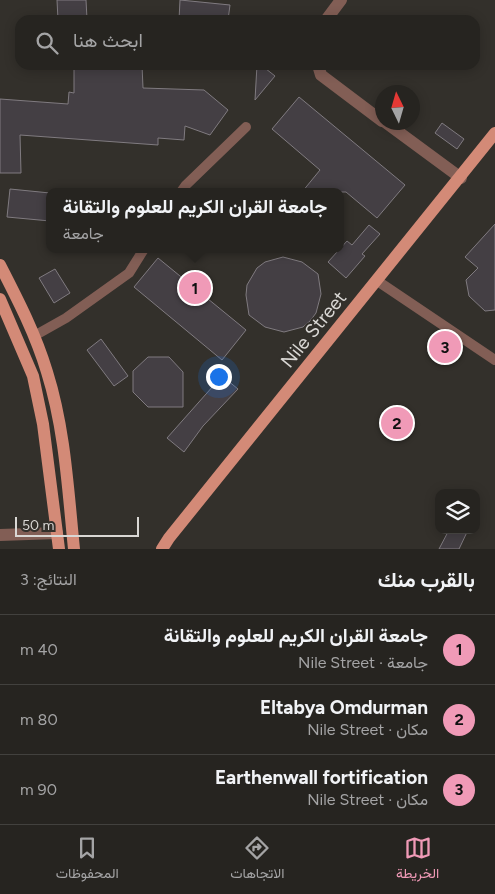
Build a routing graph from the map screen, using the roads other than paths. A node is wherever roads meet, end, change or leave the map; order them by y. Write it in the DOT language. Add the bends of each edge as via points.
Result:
graph roads {
  1 [pos="341,0"];
  2 [pos="330,15"];
  3 [pos="320,70"];
  4 [pos="375,115"];
  5 [pos="246,127"];
  6 [pos="395,130"];
  7 [pos="495,133"];
  8 [pos="461,178"];
  9 [pos="184,188"];
  10 [pos="142,253"];
  11 [pos="0,265"];
  12 [pos="376,280"];
  13 [pos="0,299"];
  14 [pos="5,319"];
  15 [pos="34,336"];
  16 [pos="495,360"];
  17 [pos="57,533"];
  18 [pos="0,535"];
  19 [pos="59,549"];
  20 [pos="74,549"];
  21 [pos="162,549"];
  1 -- 2 [label="street"];
  3 -- 4 [label="street" via="321,75"];
  5 -- 9 [label="lane"];
  6 -- 8 [label="street"];
  7 -- 8 [label="main road, Nile Street"];
  8 -- 12 [label="main road, Nile Street"];
  10 -- 15 [label="lane" via="129,273 66,318"];
  11 -- 15 [label="main road"];
  12 -- 16 [label="lane"];
  12 -- 21 [label="main road, Nile Street"];
  13 -- 14 [label="main road"];
  14 -- 17 [label="main road" via="32,376 41,414"];
  15 -- 20 [label="main road" via="48,373 59,424"];
  17 -- 18 [label="street"];
  17 -- 19 [label="main road"];
}
